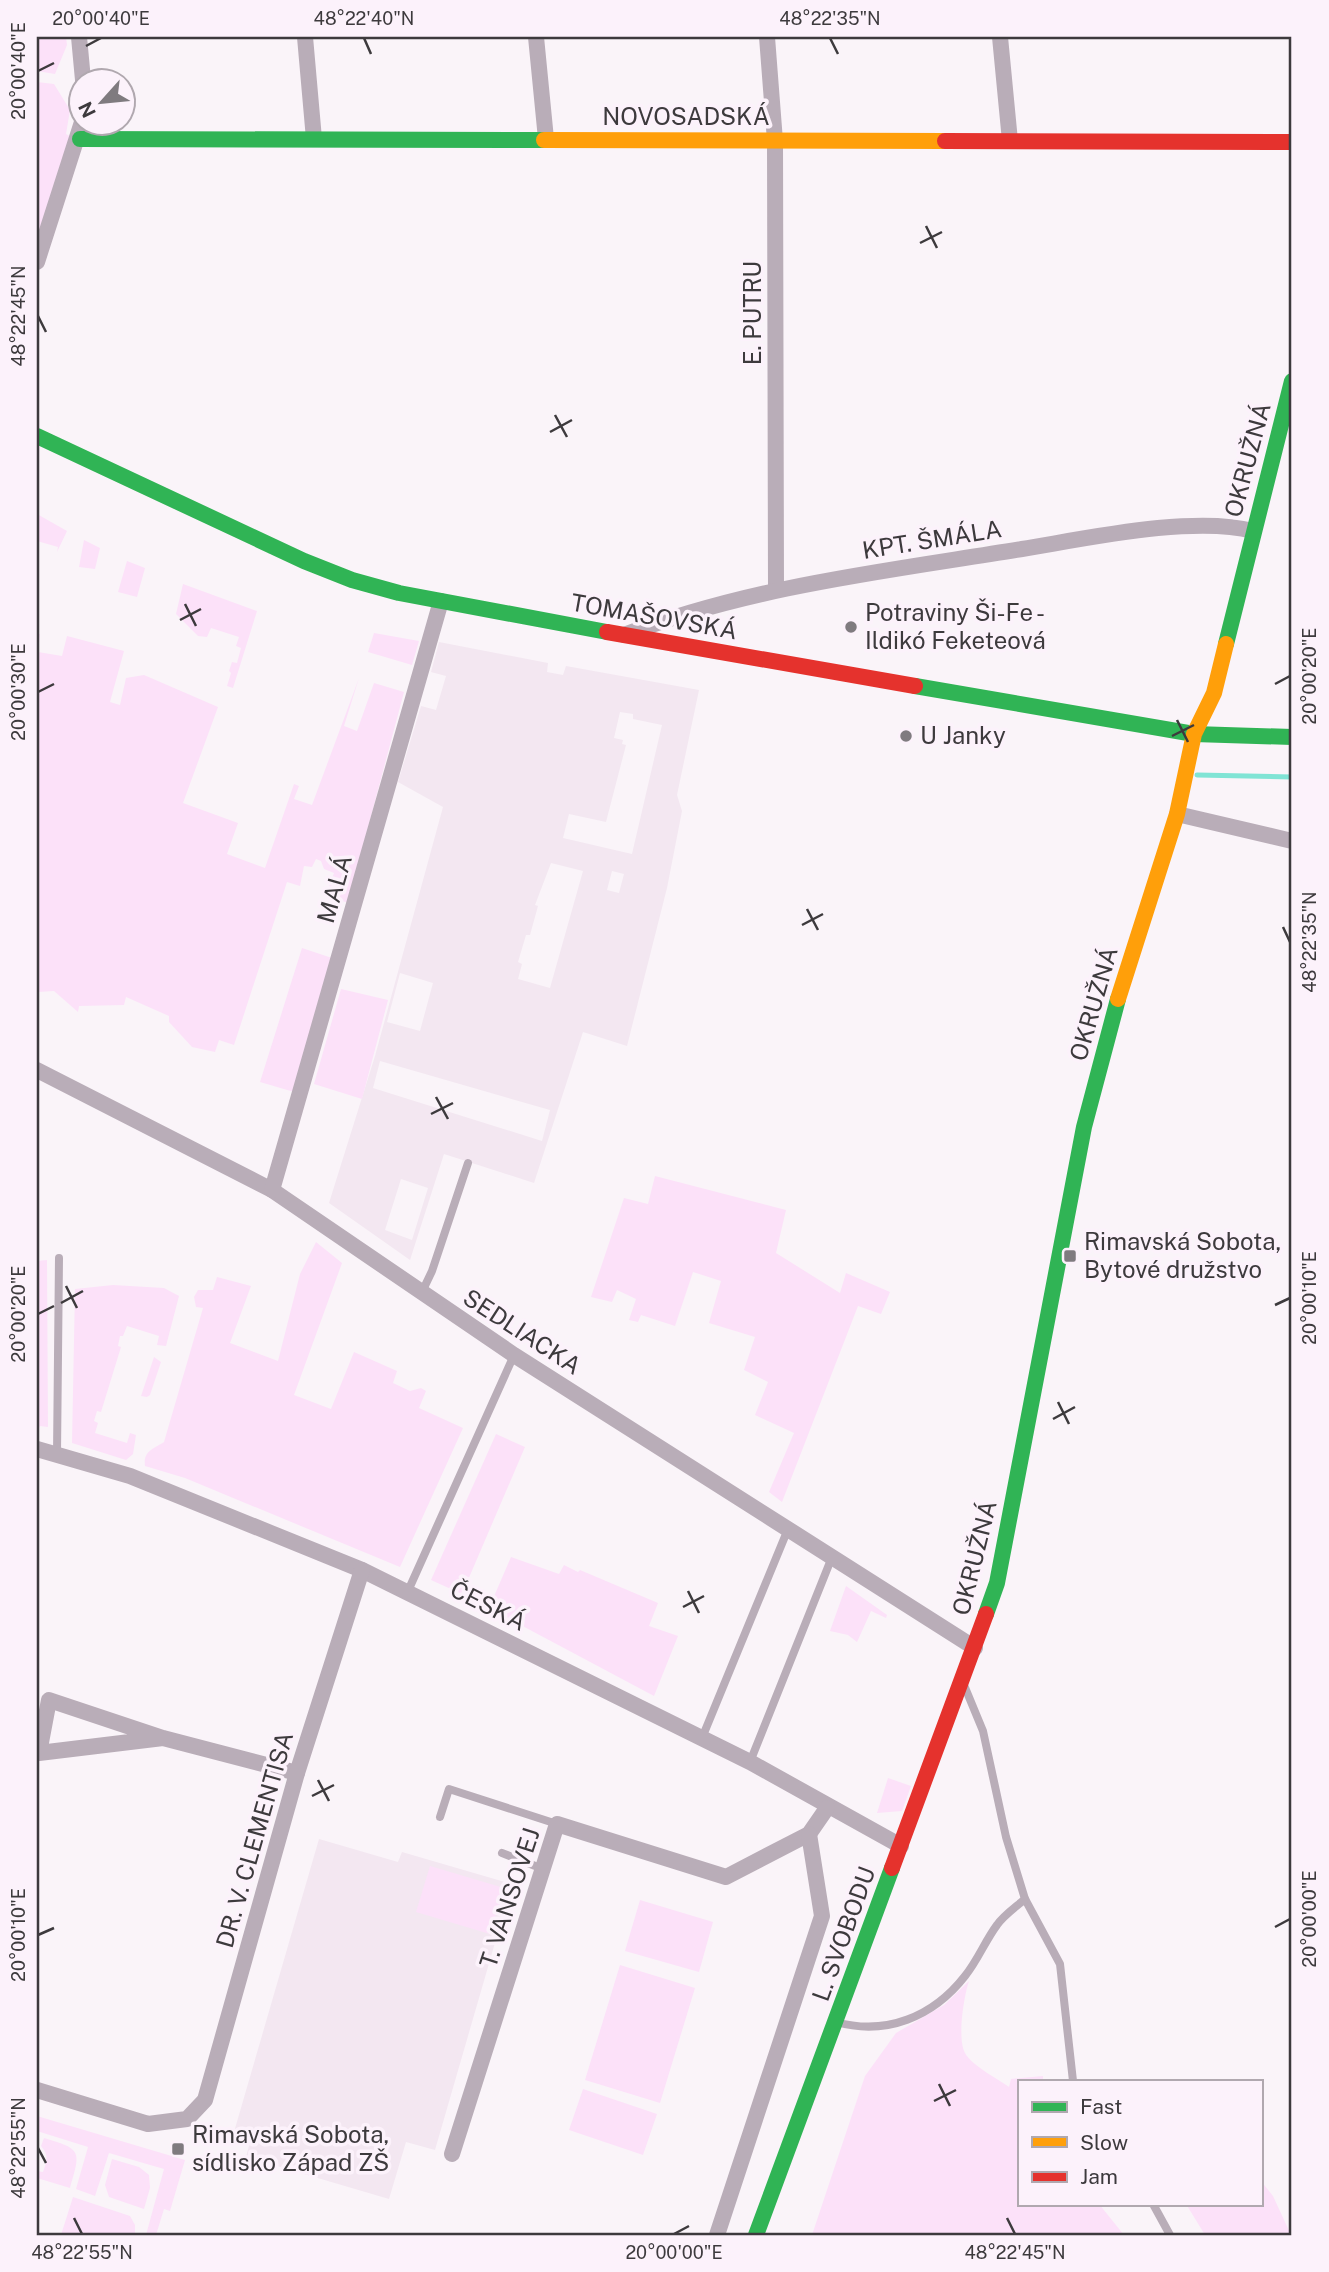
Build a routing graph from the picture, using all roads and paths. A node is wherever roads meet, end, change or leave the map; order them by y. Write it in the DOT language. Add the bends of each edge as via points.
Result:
graph roads {
  1 [pos="79,37"];
  2 [pos="305,37"];
  3 [pos="536,37"];
  4 [pos="767,37"];
  5 [pos="1000,37"];
  6 [pos="82,66"];
  7 [pos="80,136"];
  8 [pos="79,139"];
  9 [pos="314,139"];
  10 [pos="546,139"];
  11 [pos="775,141"];
  12 [pos="1010,141"];
  13 [pos="1292,142"];
  14 [pos="37,262"];
  15 [pos="1292,381"];
  16 [pos="37,436"];
  17 [pos="1253,531"];
  18 [pos="776,589"];
  19 [pos="441,601"];
  20 [pos="624,635"];
  21 [pos="1194,734"];
  22 [pos="1292,737"];
  23 [pos="1177,814"];
  24 [pos="1292,841"];
  25 [pos="37,1070"];
  26 [pos="468,1163"];
  27 [pos="272,1190"];
  28 [pos="58,1258"];
  29 [pos="422,1292"];
  30 [pos="514,1355"];
  31 [pos="37,1449"];
  32 [pos="57,1454"];
  33 [pos="788,1529"];
  34 [pos="832,1557"];
  35 [pos="362,1570"];
  36 [pos="408,1591"];
  37 [pos="975,1647"];
  38 [pos="963,1682"];
  39 [pos="163,1738"];
  40 [pos="702,1738"];
  41 [pos="750,1762"];
  42 [pos="297,1773"];
  43 [pos="827,1808"];
  44 [pos="440,1817"];
  45 [pos="557,1824"];
  46 [pos="809,1835"];
  47 [pos="901,1846"];
  48 [pos="502,1853"];
  49 [pos="543,1869"];
  50 [pos="1025,1899"];
  51 [pos="836,2022"];
  52 [pos="1073,2080"];
  53 [pos="37,2090"];
  54 [pos="452,2154"];
  55 [pos="1154,2206"];
  56 [pos="717,2235"];
  57 [pos="756,2235"];
  58 [pos="1170,2235"];
  1 -- 6 [label="street"];
  2 -- 9 [label="street"];
  3 -- 10 [label="street"];
  4 -- 11 [label="street, E. PUTRU"];
  5 -- 12 [label="street"];
  7 -- 8 [label="street"];
  8 -- 9 [label="street, NOVOSADSKÁ"];
  8 -- 14 [label="street"];
  9 -- 10 [label="street, NOVOSADSKÁ"];
  10 -- 11 [label="street, NOVOSADSKÁ"];
  11 -- 12 [label="street, NOVOSADSKÁ"];
  11 -- 18 [label="street, E. PUTRU"];
  12 -- 13 [label="street, NOVOSADSKÁ"];
  15 -- 17 [label="street, OKRUŽNÁ"];
  16 -- 19 [label="street, TOMAŠOVSKÁ" via="304,561 352,580"];
  17 -- 18 [label="street, KPT. ŠMÁLA" via="1221,525 1097,537"];
  17 -- 21 [label="street, OKRUŽNÁ" via="1214,693"];
  18 -- 20 [label="street, KPT. ŠMÁLA" via="680,614"];
  19 -- 20 [label="street, TOMAŠOVSKÁ"];
  19 -- 27 [label="street, MALÁ"];
  20 -- 21 [label="street, TOMAŠOVSKÁ"];
  21 -- 22 [label="street, TOMAŠOVSKÁ"];
  21 -- 23 [label="street, OKRUŽNÁ"];
  23 -- 24 [label="street"];
  23 -- 37 [label="street, OKRUŽNÁ" via="1129,959 1084,1127 997,1583"];
  25 -- 27 [label="street, SEDLIACKA"];
  26 -- 29 [label="lane"];
  27 -- 29 [label="street, SEDLIACKA"];
  28 -- 32 [label="lane"];
  29 -- 30 [label="street, SEDLIACKA"];
  30 -- 33 [label="street, SEDLIACKA"];
  30 -- 36 [label="lane"];
  31 -- 32 [label="street, ČESKÁ"];
  32 -- 35 [label="street, ČESKÁ" via="130,1476"];
  33 -- 34 [label="street, SEDLIACKA"];
  33 -- 40 [label="lane"];
  34 -- 37 [label="street, SEDLIACKA"];
  34 -- 41 [label="lane"];
  35 -- 36 [label="street, ČESKÁ"];
  35 -- 42 [label="street, DR. V. CLEMENTISA"];
  36 -- 40 [label="street, ČESKÁ"];
  37 -- 38 [label="street, L. SVOBODU"];
  38 -- 47 [label="street, L. SVOBODU"];
  38 -- 50 [label="lane" via="983,1731"];
  39 -- 39 [label="street" via="49,1700 39,1753 149,1740"];
  39 -- 42 [label="street"];
  40 -- 41 [label="street, ČESKÁ"];
  41 -- 43 [label="street, ČESKÁ"];
  42 -- 53 [label="street, DR. V. CLEMENTISA" via="205,2100 187,2119 148,2124"];
  43 -- 46 [label="street, T. VANSOVEJ"];
  43 -- 47 [label="street, ČESKÁ"];
  44 -- 45 [label="lane" via="449,1789"];
  45 -- 46 [label="street, T. VANSOVEJ" via="726,1877"];
  45 -- 49 [label="street, T. VANSOVEJ"];
  46 -- 56 [label="street, L. SVOBODU" via="822,1916"];
  47 -- 51 [label="street, L. SVOBODU"];
  48 -- 49 [label="lane"];
  49 -- 54 [label="street, T. VANSOVEJ"];
  50 -- 51 [label="lane" via="998,1923 965,1976 926,2010 898,2025 859,2028"];
  50 -- 52 [label="lane" via="1060,1964"];
  51 -- 57 [label="street, L. SVOBODU"];
  55 -- 58 [label="lane"];
}
